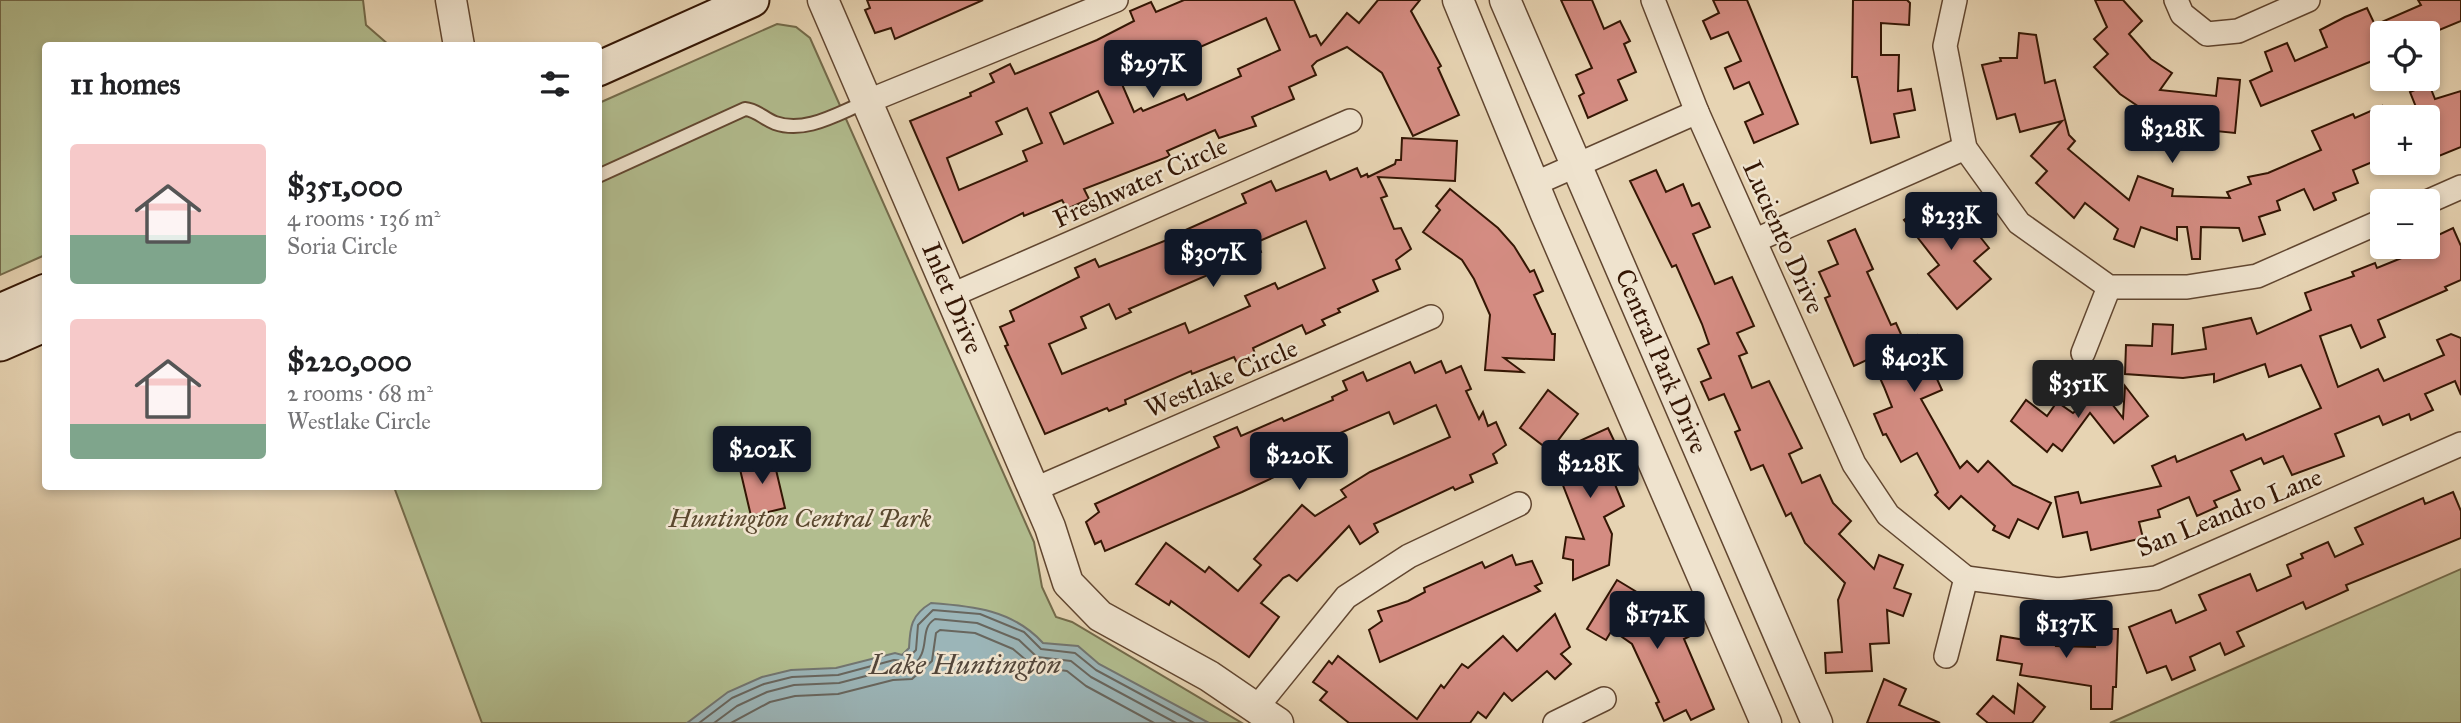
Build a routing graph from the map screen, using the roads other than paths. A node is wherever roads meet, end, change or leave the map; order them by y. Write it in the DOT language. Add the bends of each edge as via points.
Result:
graph roads {
  1 [pos="451,0"];
  2 [pos="752,0"];
  3 [pos="823,0"];
  4 [pos="1116,0"];
  5 [pos="1458,0"];
  6 [pos="1505,0"];
  7 [pos="1653,0"];
  8 [pos="1955,0"];
  9 [pos="2176,0"];
  10 [pos="2308,0"];
  11 [pos="458,42"];
  12 [pos="602,67"];
  13 [pos="866,102"];
  14 [pos="1697,111"];
  15 [pos="1350,121"];
  16 [pos="1965,148"];
  17 [pos="1578,165"];
  18 [pos="602,174"];
  19 [pos="1534,184"];
  20 [pos="2461,187"];
  21 [pos="2440,196"];
  22 [pos="2370,226"];
  23 [pos="1756,240"];
  24 [pos="2109,287"];
  25 [pos="42,293"];
  26 [pos="953,295"];
  27 [pos="0,311"];
  28 [pos="1431,317"];
  29 [pos="42,326"];
  30 [pos="0,344"];
  31 [pos="2082,353"];
  32 [pos="2461,444"];
  33 [pos="1033,489"];
  34 [pos="1519,504"];
  35 [pos="1966,578"];
  36 [pos="1946,656"];
  37 [pos="1605,699"];
  38 [pos="1268,715"];
  39 [pos="1555,723"];
  40 [pos="1766,723"];
  41 [pos="1817,723"];
  1 -- 11 [label="street"];
  2 -- 12 [label="main road"];
  3 -- 13 [label="street, Inlet Drive"];
  4 -- 13 [label="street"];
  5 -- 19 [label="street, Central Park Drive"];
  6 -- 17 [label="street, Central Park Drive"];
  7 -- 14 [label="street, Luciento Drive"];
  8 -- 16 [label="street" via="1944,46"];
  9 -- 10 [label="street" via="2182,14 2207,34 2238,31"];
  13 -- 18 [label="lane" via="797,127 745,109"];
  13 -- 26 [label="street, Inlet Drive"];
  14 -- 17 [label="street"];
  14 -- 23 [label="street, Luciento Drive"];
  15 -- 26 [label="street, Freshwater Circle"];
  16 -- 23 [label="street"];
  16 -- 24 [label="street" via="2019,223"];
  17 -- 19 [label="street"];
  17 -- 41 [label="street, Central Park Drive"];
  19 -- 40 [label="street, Central Park Drive"];
  20 -- 21 [label="street"];
  22 -- 24 [label="street" via="2257,276 2186,287"];
  23 -- 35 [label="street, Luciento Drive" via="1854,464 1888,515"];
  24 -- 31 [label="street"];
  25 -- 27 [label="main road"];
  26 -- 33 [label="street, Inlet Drive"];
  28 -- 33 [label="street, Westlake Circle"];
  29 -- 30 [label="main road"];
  32 -- 35 [label="street, San Leandro Lane" via="2156,578 2058,590"];
  33 -- 38 [label="street, Inlet Drive" via="1068,583 1079,597 1100,616 1209,676"];
  34 -- 38 [label="street" via="1409,556 1346,597"];
  35 -- 36 [label="street"];
  37 -- 39 [label="street"];
}
